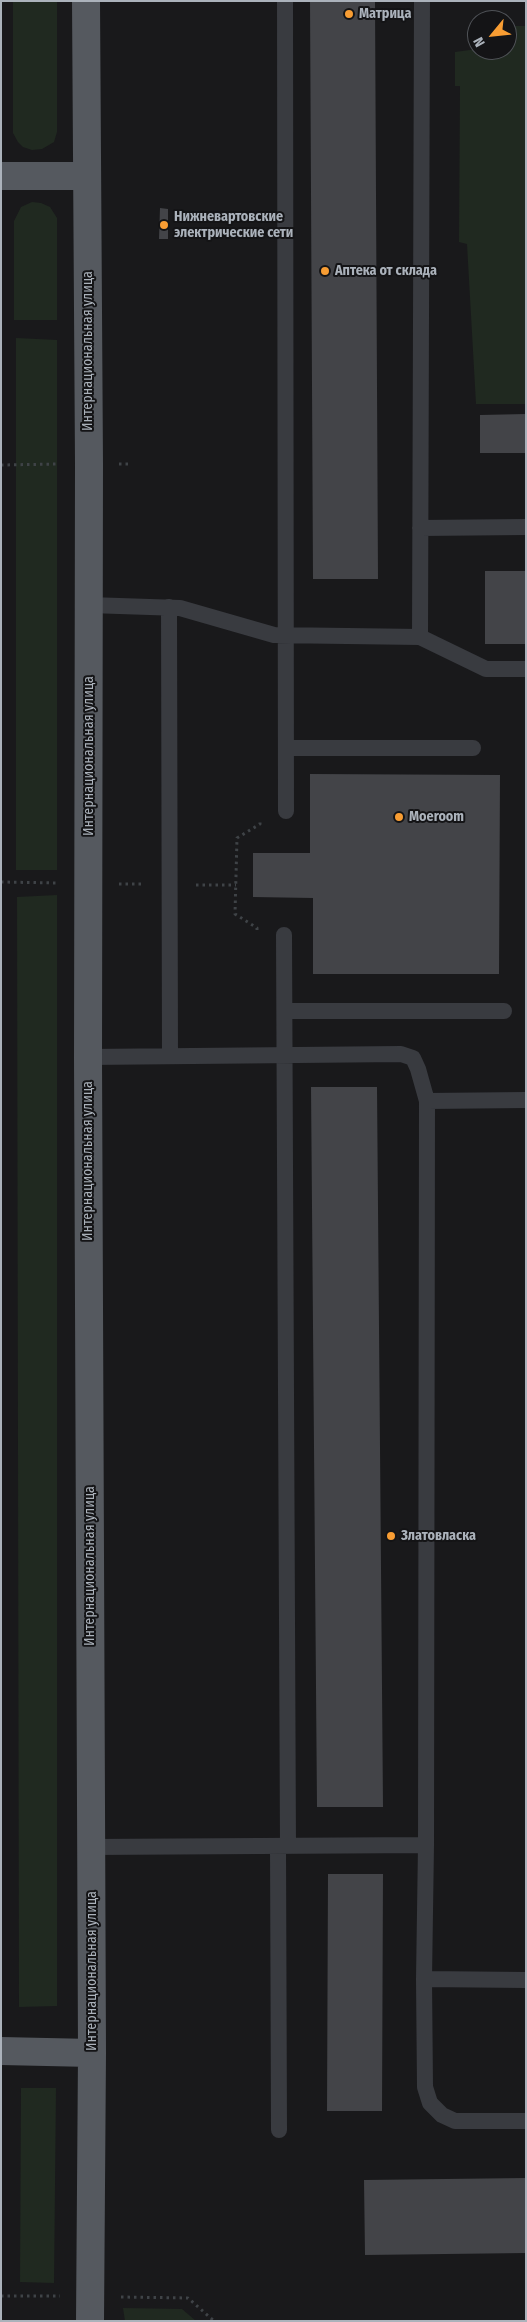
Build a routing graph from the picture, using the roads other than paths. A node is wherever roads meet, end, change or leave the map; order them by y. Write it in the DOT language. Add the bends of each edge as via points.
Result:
graph roads {
  1 [pos="86,1"];
  2 [pos="285,1"];
  3 [pos="422,1"];
  4 [pos="1,176"];
  5 [pos="87,176"];
  6 [pos="526,527"];
  7 [pos="420,528"];
  8 [pos="89,605"];
  9 [pos="169,607"];
  10 [pos="285,635"];
  11 [pos="420,637"];
  12 [pos="526,668"];
  13 [pos="286,748"];
  14 [pos="474,748"];
  15 [pos="286,811"];
  16 [pos="284,935"];
  17 [pos="284,1011"];
  18 [pos="504,1012"];
  19 [pos="285,1055"];
  20 [pos="170,1056"];
  21 [pos="88,1057"];
  22 [pos="526,1100"];
  23 [pos="427,1101"];
  24 [pos="426,1845"];
  25 [pos="283,1846"];
  26 [pos="92,1847"];
  27 [pos="424,1979"];
  28 [pos="526,1980"];
  29 [pos="1,2051"];
  30 [pos="92,2053"];
  31 [pos="526,2121"];
  32 [pos="279,2130"];
  33 [pos="90,2321"];
  1 -- 5 [label="main road, Интернациональная улица"];
  2 -- 10 [label="lane"];
  3 -- 7 [label="lane"];
  4 -- 5 [label="main road"];
  5 -- 8 [label="main road, Интернациональная улица"];
  6 -- 7 [label="lane"];
  7 -- 11 [label="lane"];
  8 -- 9 [label="lane"];
  8 -- 21 [label="main road, Интернациональная улица"];
  9 -- 10 [label="lane"];
  9 -- 20 [label="lane"];
  10 -- 11 [label="lane"];
  10 -- 13 [label="lane"];
  11 -- 12 [label="lane" via="486,669"];
  13 -- 14 [label="lane"];
  13 -- 15 [label="lane"];
  16 -- 17 [label="lane"];
  17 -- 18 [label="lane"];
  17 -- 19 [label="lane"];
  19 -- 20 [label="lane"];
  19 -- 23 [label="lane" via="401,1054 413,1058"];
  19 -- 25 [label="lane"];
  20 -- 21 [label="lane"];
  21 -- 26 [label="main road, Интернациональная улица"];
  22 -- 23 [label="lane"];
  23 -- 24 [label="lane"];
  24 -- 25 [label="lane"];
  24 -- 27 [label="lane"];
  25 -- 26 [label="lane"];
  25 -- 32 [label="lane"];
  26 -- 30 [label="main road, Интернациональная улица"];
  27 -- 28 [label="lane"];
  27 -- 31 [label="lane" via="425,2087 430,2103 442,2115 455,2121"];
  29 -- 30 [label="main road"];
  30 -- 33 [label="main road, Интернациональная улица"];
}
